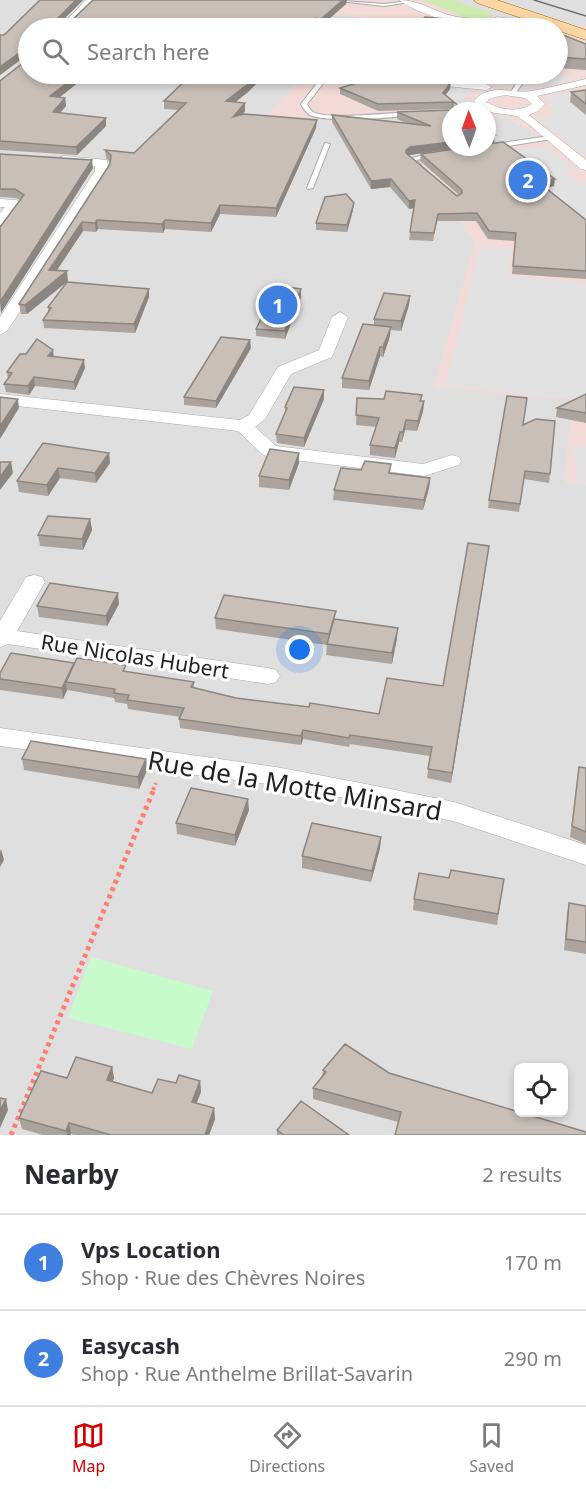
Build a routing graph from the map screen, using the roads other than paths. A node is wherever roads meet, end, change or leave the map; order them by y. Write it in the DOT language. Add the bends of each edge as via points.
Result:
graph roads {
  1 [pos="92,0"];
  2 [pos="332,0"];
  3 [pos="502,0"];
  4 [pos="406,1"];
  5 [pos="476,1"];
  6 [pos="74,18"];
  7 [pos="447,18"];
  8 [pos="499,18"];
  9 [pos="531,18"];
  10 [pos="556,18"];
  11 [pos="568,22"];
  12 [pos="586,28"];
  13 [pos="568,29"];
  14 [pos="586,35"];
  15 [pos="586,82"];
  16 [pos="319,84"];
  17 [pos="470,84"];
  18 [pos="519,84"];
  19 [pos="491,86"];
  20 [pos="513,93"];
  21 [pos="528,95"];
  22 [pos="481,102"];
  23 [pos="496,111"];
  24 [pos="518,112"];
  25 [pos="417,114"];
  26 [pos="550,138"];
  27 [pos="327,144"];
  28 [pos="496,146"];
  29 [pos="442,154"];
  30 [pos="57,160"];
  31 [pos="586,166"];
  32 [pos="426,172"];
  33 [pos="310,188"];
  34 [pos="0,203"];
  35 [pos="0,221"];
  36 [pos="340,317"];
  37 [pos="0,330"];
  38 [pos="0,399"];
  39 [pos="243,426"];
  40 [pos="452,461"];
  41 [pos="33,582"];
  42 [pos="1,638"];
  43 [pos="268,676"];
  44 [pos="0,736"];
  45 [pos="586,855"];
  1 -- 6 [label="street"];
  2 -- 4 [label="lane" via="384,5"];
  3 -- 10 [label="main road"];
  4 -- 7 [label="street"];
  5 -- 8 [label="main road"];
  5 -- 9 [label="main road"];
  11 -- 12 [label="main road"];
  13 -- 14 [label="main road"];
  15 -- 21 [label="street"];
  16 -- 25 [label="lane" via="304,104 312,114"];
  17 -- 19 [label="street"];
  18 -- 20 [label="lane"];
  19 -- 20 [label="street"];
  19 -- 22 [label="street"];
  20 -- 21 [label="street"];
  21 -- 24 [label="street" via="538,101 538,107"];
  23 -- 24 [label="street"];
  24 -- 26 [label="street"];
  26 -- 28 [label="lane"];
  26 -- 31 [label="street"];
  27 -- 33 [label="lane"];
  29 -- 32 [label="lane" via="410,159"];
  30 -- 37 [label="street" via="102,163 102,171"];
  34 -- 35 [label="street" via="16,204"];
  36 -- 39 [label="street" via="326,352 284,371 256,419"];
  38 -- 39 [label="street"];
  39 -- 40 [label="street" via="270,451 424,470"];
  41 -- 42 [label="street, Rue Nicolas Hubert"];
  42 -- 43 [label="street, Rue Nicolas Hubert"];
  44 -- 45 [label="street, Rue de la Motte Minsard" via="276,776 443,810"];
}
